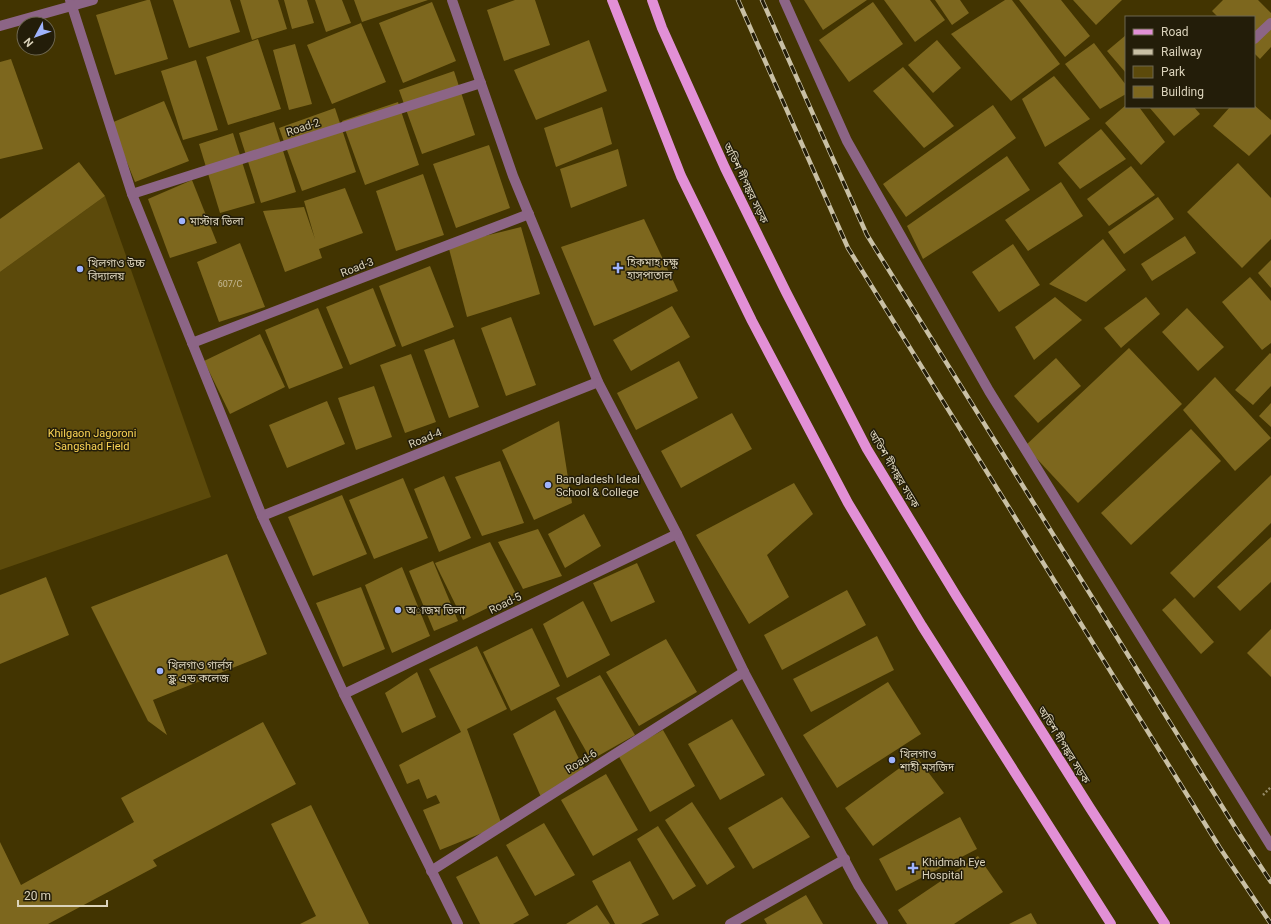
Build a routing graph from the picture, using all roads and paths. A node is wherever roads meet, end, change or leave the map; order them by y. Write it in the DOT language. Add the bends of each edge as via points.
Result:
graph roads {
  1 [pos="93,0"];
  2 [pos="452,0"];
  3 [pos="612,0"];
  4 [pos="652,0"];
  5 [pos="784,0"];
  6 [pos="72,3"];
  7 [pos="1271,23"];
  8 [pos="0,26"];
  9 [pos="1255,38"];
  10 [pos="481,83"];
  11 [pos="132,194"];
  12 [pos="529,214"];
  13 [pos="192,343"];
  14 [pos="598,382"];
  15 [pos="262,516"];
  16 [pos="677,534"];
  17 [pos="744,672"];
  18 [pos="344,694"];
  19 [pos="1271,846"];
  20 [pos="845,859"];
  21 [pos="431,871"];
  22 [pos="458,924"];
  23 [pos="730,924"];
  24 [pos="883,924"];
  25 [pos="1111,924"];
  26 [pos="1165,924"];
  1 -- 6 [label="street"];
  2 -- 10 [label="street"];
  3 -- 25 [label="main road" via="681,176 752,321 848,503 922,626"];
  4 -- 26 [label="main road, অতিশ দীপঙ্কর সড়ক" via="725,168 867,449 961,603"];
  5 -- 19 [label="street" via="847,141 989,391"];
  6 -- 8 [label="street"];
  6 -- 11 [label="street"];
  7 -- 9 [label="street"];
  10 -- 11 [label="street, Road-2"];
  10 -- 12 [label="street"];
  11 -- 13 [label="street"];
  12 -- 13 [label="street, Road-3"];
  12 -- 14 [label="street"];
  13 -- 15 [label="street"];
  14 -- 15 [label="street, Road-4"];
  14 -- 16 [label="street"];
  15 -- 18 [label="street"];
  16 -- 17 [label="street"];
  16 -- 18 [label="street, Road-5"];
  17 -- 20 [label="street"];
  17 -- 21 [label="street, Road-6"];
  18 -- 21 [label="street"];
  20 -- 23 [label="street"];
  20 -- 24 [label="street"];
  21 -- 22 [label="street"];
}
